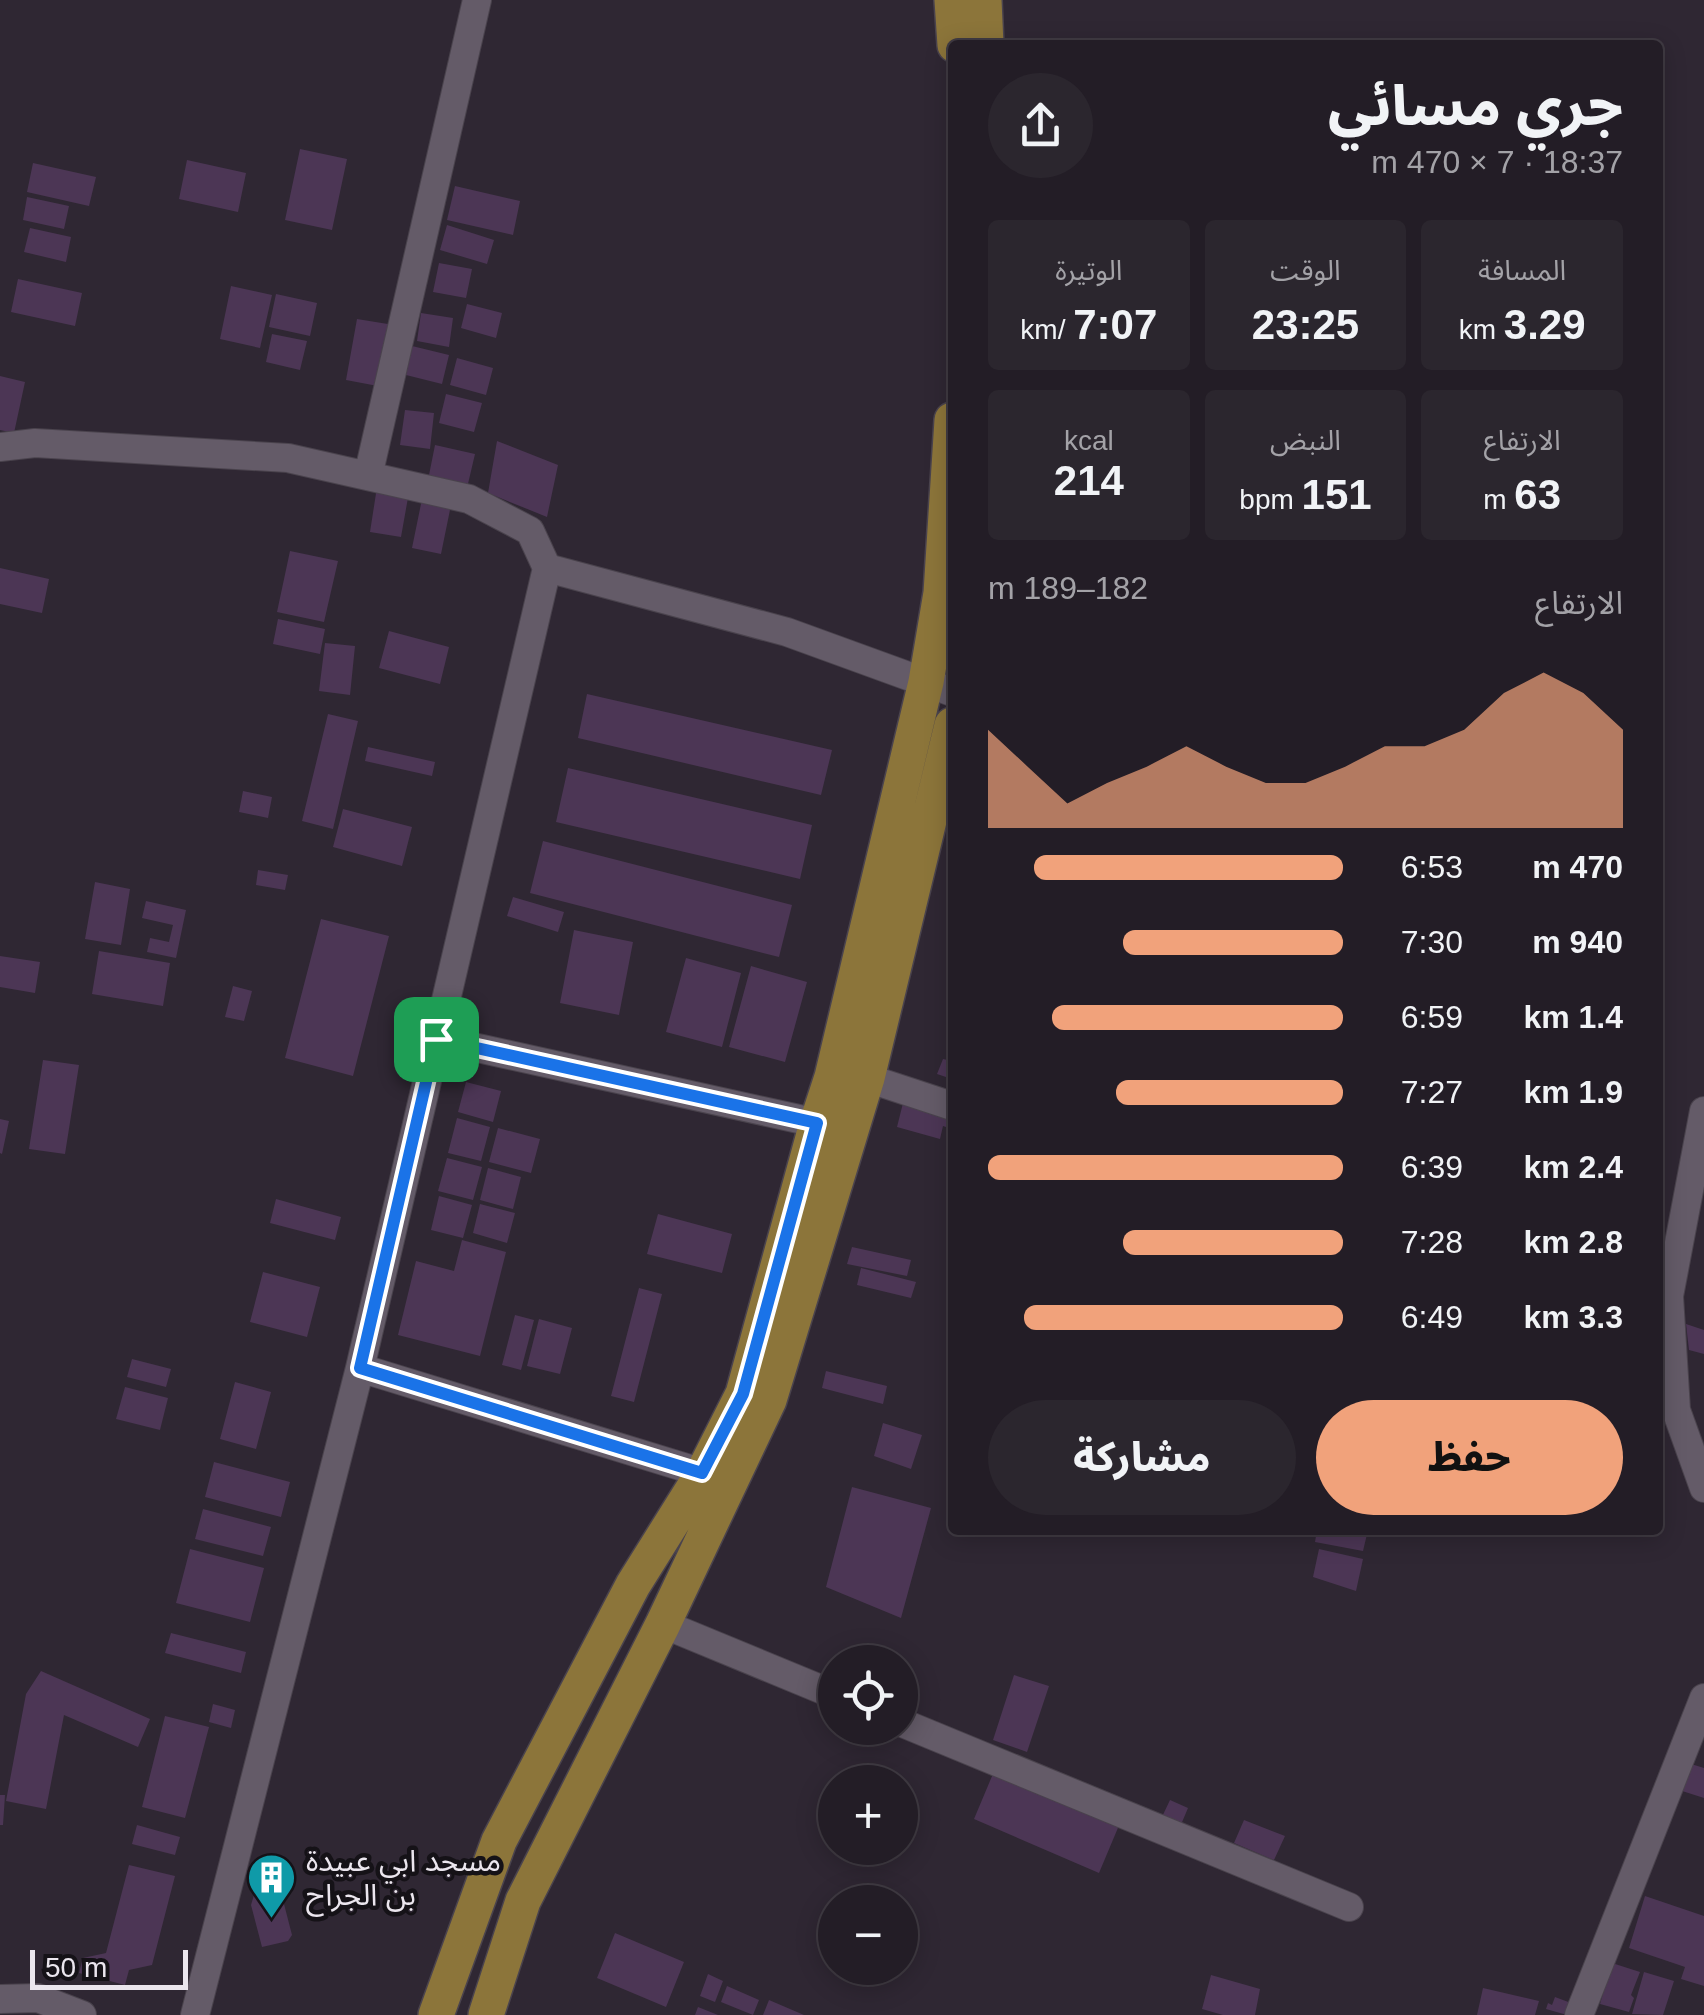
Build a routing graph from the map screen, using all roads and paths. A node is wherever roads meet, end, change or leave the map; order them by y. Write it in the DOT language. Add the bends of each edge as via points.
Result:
graph roads {
  1 [pos="477,0"];
  2 [pos="952,0"];
  3 [pos="984,0"];
  4 [pos="955,40"];
  5 [pos="986,40"];
  6 [pos="0,448"];
  7 [pos="368,476"];
  8 [pos="948,559"];
  9 [pos="546,568"];
  10 [pos="947,594"];
  11 [pos="939,687"];
  12 [pos="948,742"];
  13 [pos="436,1039"];
  14 [pos="868,1078"];
  15 [pos="948,1105"];
  16 [pos="1704,1111"];
  17 [pos="833,1129"];
  18 [pos="360,1368"];
  19 [pos="1667,1404"];
  20 [pos="717,1474"];
  21 [pos="1704,1488"];
  22 [pos="662,1624"];
  23 [pos="818,1688"];
  24 [pos="1704,1698"];
  25 [pos="918,1729"];
  26 [pos="1348,1907"];
  27 [pos="0,1999"];
  28 [pos="82,2015"];
  29 [pos="195,2015"];
  30 [pos="436,2015"];
  31 [pos="486,2015"];
  32 [pos="1579,2015"];
  1 -- 7 [label="street"];
  2 -- 4 [label="main road"];
  3 -- 5 [label="main road"];
  6 -- 7 [label="street" via="35,442 288,458"];
  7 -- 9 [label="street" via="468,499 530,531"];
  8 -- 10 [label="main road"];
  9 -- 11 [label="street" via="788,632"];
  9 -- 13 [label="street"];
  10 -- 11 [label="main road"];
  11 -- 17 [label="main road" via="832,1077"];
  12 -- 14 [label="main road"];
  13 -- 17 [label="street"];
  13 -- 18 [label="street"];
  14 -- 15 [label="street"];
  14 -- 17 [label="main road"];
  16 -- 19 [label="street" via="1669,1296"];
  17 -- 20 [label="main road" via="769,1400"];
  18 -- 20 [label="street"];
  18 -- 29 [label="street"];
  19 -- 21 [label="street"];
  20 -- 22 [label="main road"];
  20 -- 30 [label="main road" via="633,1585 498,1841"];
  22 -- 23 [label="street"];
  22 -- 31 [label="main road" via="523,1901"];
  24 -- 32 [label="street"];
  25 -- 26 [label="street"];
  27 -- 28 [label="street" via="38,1998"];
}
